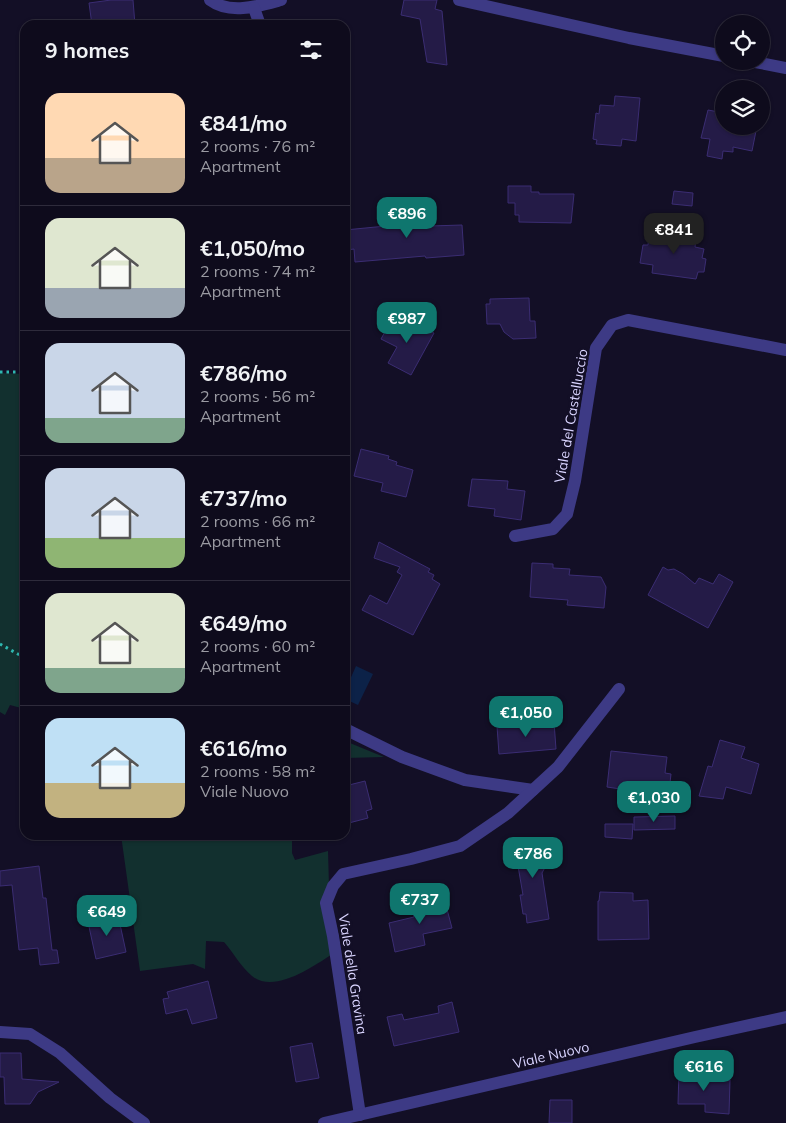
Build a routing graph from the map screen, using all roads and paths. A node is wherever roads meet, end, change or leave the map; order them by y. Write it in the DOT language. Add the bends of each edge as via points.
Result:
graph roads {
  1 [pos="210,0"];
  2 [pos="281,0"];
  3 [pos="459,0"];
  4 [pos="254,8"];
  5 [pos="258,20"];
  6 [pos="715,54"];
  7 [pos="770,65"];
  8 [pos="786,68"];
  9 [pos="786,350"];
  10 [pos="0,372"];
  11 [pos="20,372"];
  12 [pos="515,536"];
  13 [pos="0,644"];
  14 [pos="20,655"];
  15 [pos="620,689"];
  16 [pos="350,731"];
  17 [pos="533,790"];
  18 [pos="786,1017"];
  19 [pos="0,1032"];
  20 [pos="360,1115"];
  21 [pos="144,1123"];
  22 [pos="324,1123"];
  1 -- 4 [label="street" via="216,5"];
  2 -- 4 [label="street"];
  3 -- 6 [label="street"];
  4 -- 5 [label="street"];
  7 -- 8 [label="street"];
  9 -- 12 [label="street, Viale del Castelluccio" via="628,320 612,325 596,348 567,514 553,528"];
  10 -- 11 [label="path"];
  13 -- 14 [label="path"];
  15 -- 17 [label="street, Viale della Gravina" via="558,767"];
  16 -- 17 [label="street" via="402,757 465,780"];
  17 -- 20 [label="street, Viale della Gravina" via="508,813 460,846 343,874 332,886 326,903"];
  18 -- 20 [label="street, Viale Nuovo"];
  19 -- 21 [label="street" via="30,1034 60,1053 110,1098"];
  20 -- 22 [label="street, Viale Nuovo"];
}
